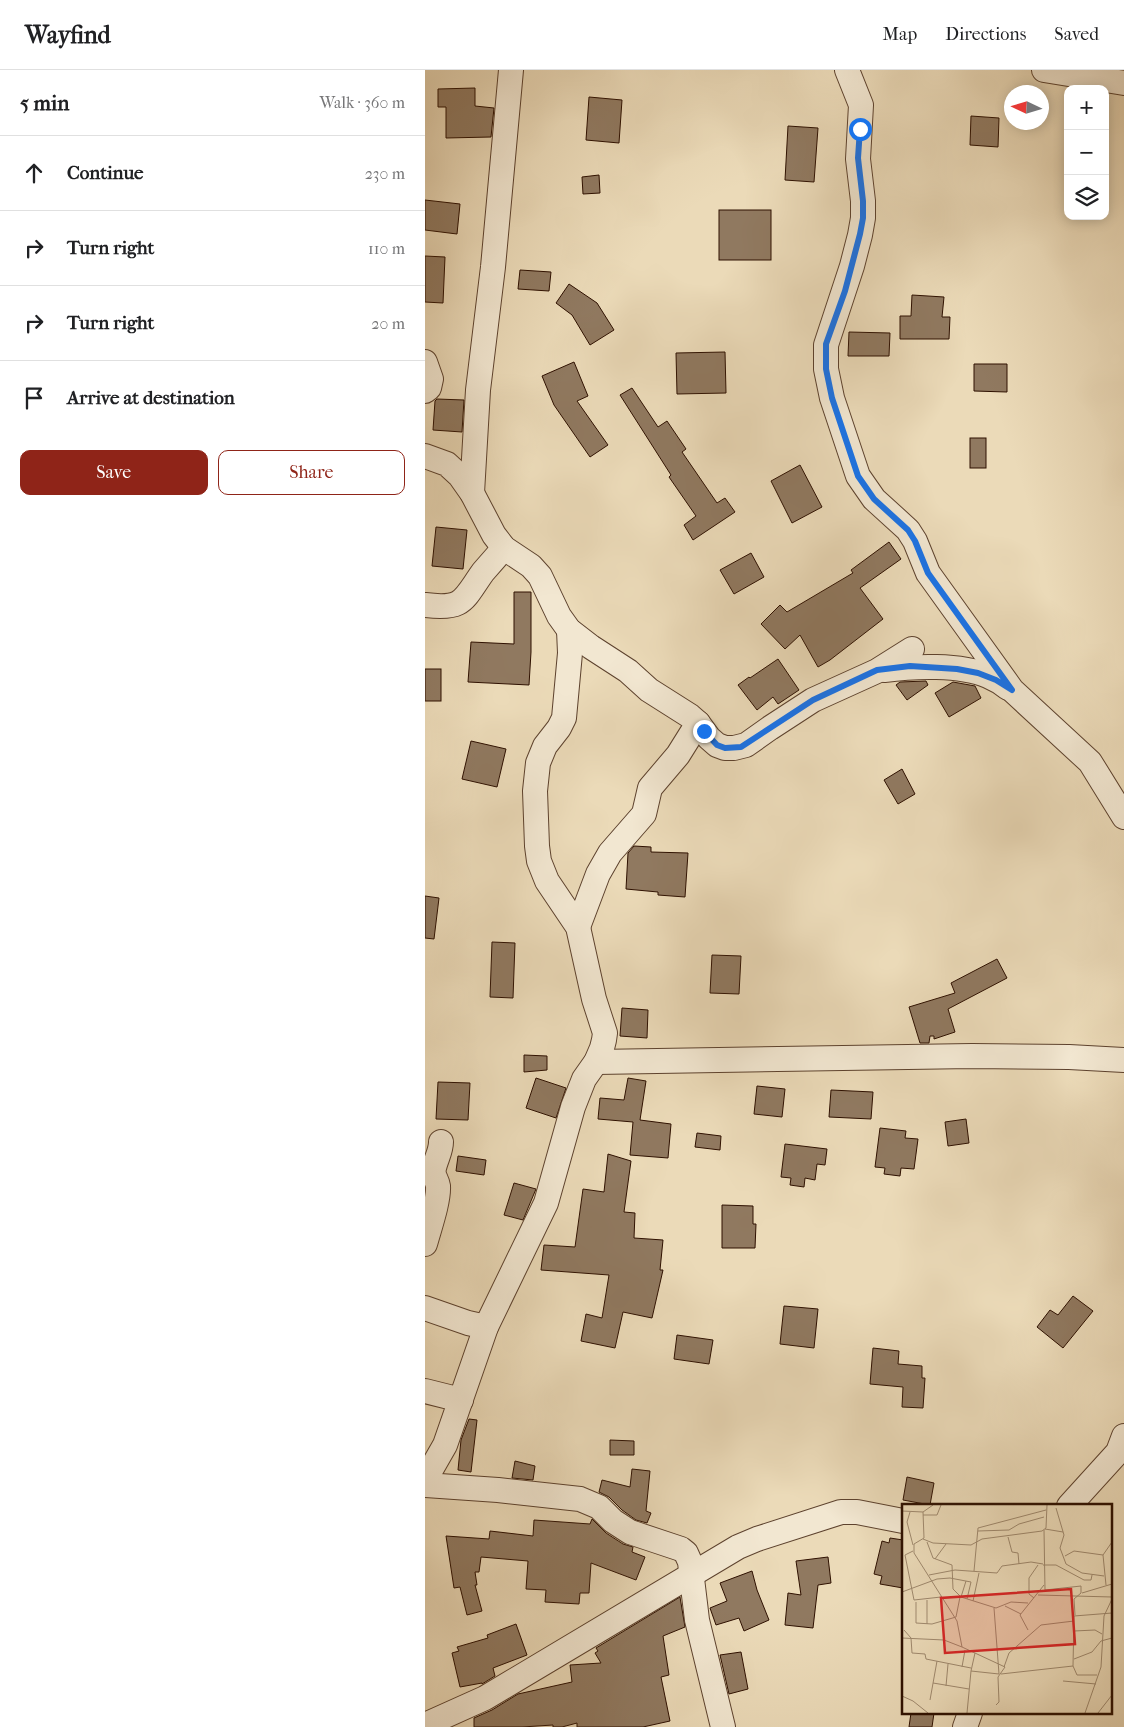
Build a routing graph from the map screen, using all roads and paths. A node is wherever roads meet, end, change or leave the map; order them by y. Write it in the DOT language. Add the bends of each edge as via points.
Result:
graph roads {
  1 [pos="511,70"];
  2 [pos="847,70"];
  3 [pos="1045,70"];
  4 [pos="1124,83"];
  5 [pos="425,362"];
  6 [pos="425,391"];
  7 [pos="425,456"];
  8 [pos="473,494"];
  9 [pos="504,548"];
  10 [pos="425,605"];
  11 [pos="569,630"];
  12 [pos="912,649"];
  13 [pos="877,670"];
  14 [pos="1012,690"];
  15 [pos="699,723"];
  16 [pos="1124,817"];
  17 [pos="578,927"];
  18 [pos="1124,1060"];
  19 [pos="596,1062"];
  20 [pos="441,1142"];
  21 [pos="425,1244"];
  22 [pos="425,1308"];
  23 [pos="486,1327"];
  24 [pos="425,1391"];
  25 [pos="461,1400"];
  26 [pos="1124,1436"];
  27 [pos="1114,1467"];
  28 [pos="425,1480"];
  29 [pos="1071,1504"];
  30 [pos="902,1521"];
  31 [pos="692,1575"];
  32 [pos="970,1714"];
  33 [pos="425,1725"];
  34 [pos="723,1727"];
  35 [pos="965,1727"];
  1 -- 8 [label="street" via="478,390"];
  2 -- 14 [label="street" via="861,105 858,158 863,218 847,283 826,344 826,369 832,398 858,476 874,499 908,530 928,573"];
  3 -- 4 [label="street"];
  5 -- 6 [label="street" via="431,379"];
  7 -- 8 [label="street" via="452,467"];
  8 -- 9 [label="street"];
  9 -- 10 [label="street" via="458,604"];
  9 -- 11 [label="street" via="540,576"];
  11 -- 15 [label="street"];
  11 -- 17 [label="street" via="564,718 541,754 535,791 539,861 547,881"];
  12 -- 13 [label="street"];
  13 -- 14 [label="street" via="910,666 957,669 988,676"];
  13 -- 15 [label="street" via="813,700 741,747 717,745"];
  14 -- 16 [label="street" via="1090,762"];
  15 -- 17 [label="street" via="650,788 644,814 610,853 598,874"];
  17 -- 19 [label="street" via="605,1033 603,1048"];
  18 -- 19 [label="street" via="972,1056"];
  19 -- 23 [label="street" via="584,1079 573,1107 546,1203"];
  20 -- 21 [label="street" via="434,1166 438,1185 435,1205"];
  22 -- 23 [label="street"];
  23 -- 25 [label="street"];
  24 -- 25 [label="street"];
  25 -- 28 [label="street" via="445,1445"];
  26 -- 27 [label="street"];
  27 -- 29 [label="street"];
  28 -- 31 [label="street" via="579,1499 599,1507 630,1532 681,1549 686,1553"];
  30 -- 31 [label="street" via="841,1512 738,1547"];
  31 -- 33 [label="street" via="485,1698"];
  31 -- 34 [label="street" via="697,1620"];
  32 -- 35 [label="street"];
}
